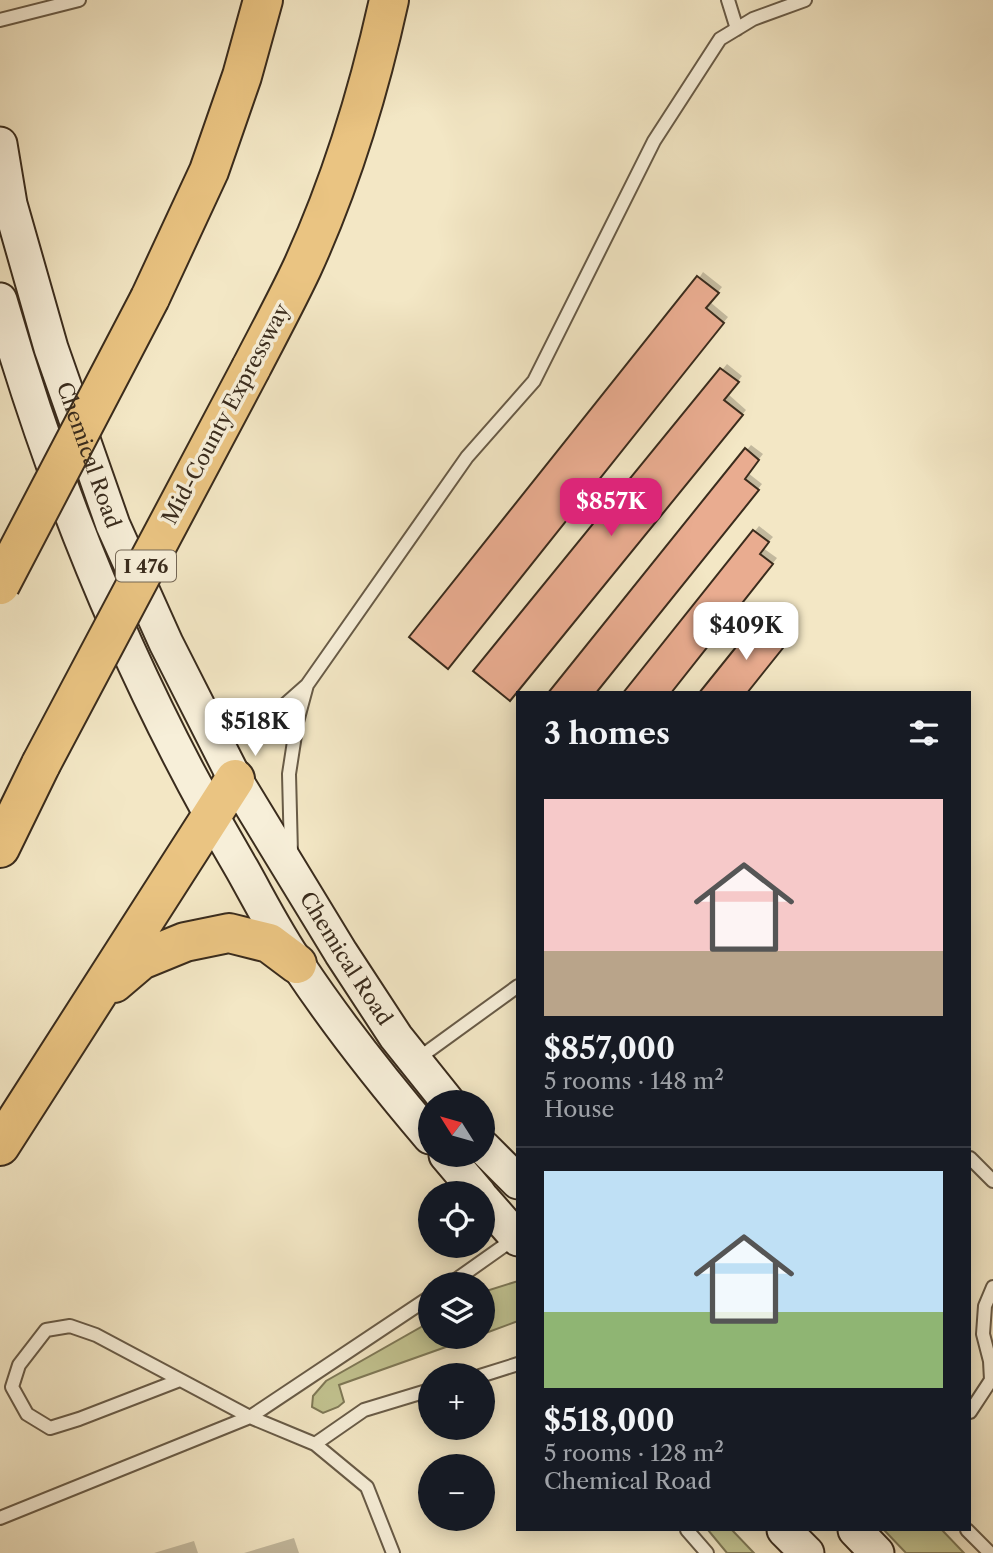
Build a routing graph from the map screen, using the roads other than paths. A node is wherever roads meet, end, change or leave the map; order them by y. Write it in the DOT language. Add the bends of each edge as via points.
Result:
graph roads {
  1 [pos="79,0"];
  2 [pos="263,0"];
  3 [pos="389,0"];
  4 [pos="728,0"];
  5 [pos="805,0"];
  6 [pos="0,20"];
  7 [pos="737,29"];
  8 [pos="0,144"];
  9 [pos="0,300"];
  10 [pos="0,584"];
  11 [pos="307,685"];
  12 [pos="197,703"];
  13 [pos="235,779"];
  14 [pos="211,817"];
  15 [pos="0,848"];
  16 [pos="291,871"];
  17 [pos="297,964"];
  18 [pos="516,987"];
  19 [pos="91,1003"];
  20 [pos="416,1060"];
  21 [pos="439,1090"];
  22 [pos="418,1123"];
  23 [pos="0,1146"];
  24 [pos="495,1159"];
  25 [pos="971,1159"];
  26 [pos="456,1167"];
  27 [pos="516,1180"];
  28 [pos="468,1181"];
  29 [pos="993,1181"];
  30 [pos="495,1213"];
  31 [pos="516,1237"];
  32 [pos="516,1239"];
  33 [pos="467,1272"];
  34 [pos="993,1287"];
  35 [pos="418,1305"];
  36 [pos="516,1365"];
  37 [pos="495,1371"];
  38 [pos="180,1380"];
  39 [pos="418,1393"];
  40 [pos="971,1410"];
  41 [pos="250,1418"];
  42 [pos="315,1444"];
  43 [pos="0,1518"];
  44 [pos="688,1531"];
  45 [pos="785,1531"];
  46 [pos="856,1531"];
  47 [pos="968,1531"];
  48 [pos="993,1540"];
  49 [pos="393,1553"];
  50 [pos="707,1553"];
  51 [pos="807,1553"];
  52 [pos="877,1553"];
  53 [pos="990,1553"];
  1 -- 6 [label="lane"];
  2 -- 10 [label="highway, bridge" via="209,170 150,298"];
  3 -- 15 [label="highway, Mid-County Expressway / I 476, bridge" via="362,104 302,268"];
  4 -- 7 [label="lane"];
  5 -- 7 [label="lane"];
  7 -- 11 [label="lane" via="720,39 654,141 534,381 467,457"];
  8 -- 12 [label="main road, Chemical Road" via="10,204 51,348 99,486 166,643"];
  9 -- 14 [label="main road, Chemical Road" via="64,496 165,727"];
  11 -- 12 [label="lane" via="272,716 238,717"];
  11 -- 16 [label="lane" via="289,774"];
  12 -- 13 [label="main road, Chemical Road"];
  13 -- 14 [label="highway"];
  13 -- 16 [label="main road, Chemical Road"];
  14 -- 17 [label="main road, Chemical Road"];
  14 -- 19 [label="highway"];
  16 -- 20 [label="main road, Chemical Road"];
  17 -- 19 [label="highway" via="269,943 229,933 185,942 141,960"];
  17 -- 22 [label="main road, Chemical Road"];
  18 -- 20 [label="lane"];
  19 -- 23 [label="highway"];
  20 -- 21 [label="main road, Chemical Road"];
  24 -- 27 [label="main road"];
  25 -- 29 [label="lane"];
  26 -- 28 [label="main road"];
  30 -- 31 [label="main road"];
  32 -- 33 [label="lane"];
  34 -- 40 [label="lane" via="985,1306 983,1334 991,1380"];
  35 -- 41 [label="lane"];
  36 -- 37 [label="lane"];
  38 -- 38 [label="lane" via="70,1326 46,1330 19,1365 12,1387 27,1414 50,1428"];
  38 -- 41 [label="lane"];
  39 -- 42 [label="lane" via="364,1409"];
  41 -- 42 [label="lane"];
  41 -- 43 [label="lane"];
  42 -- 49 [label="lane" via="367,1487"];
  44 -- 50 [label="lane"];
  45 -- 51 [label="main road"];
  46 -- 52 [label="main road"];
  47 -- 53 [label="lane"];
  48 -- 53 [label="lane"];
}
